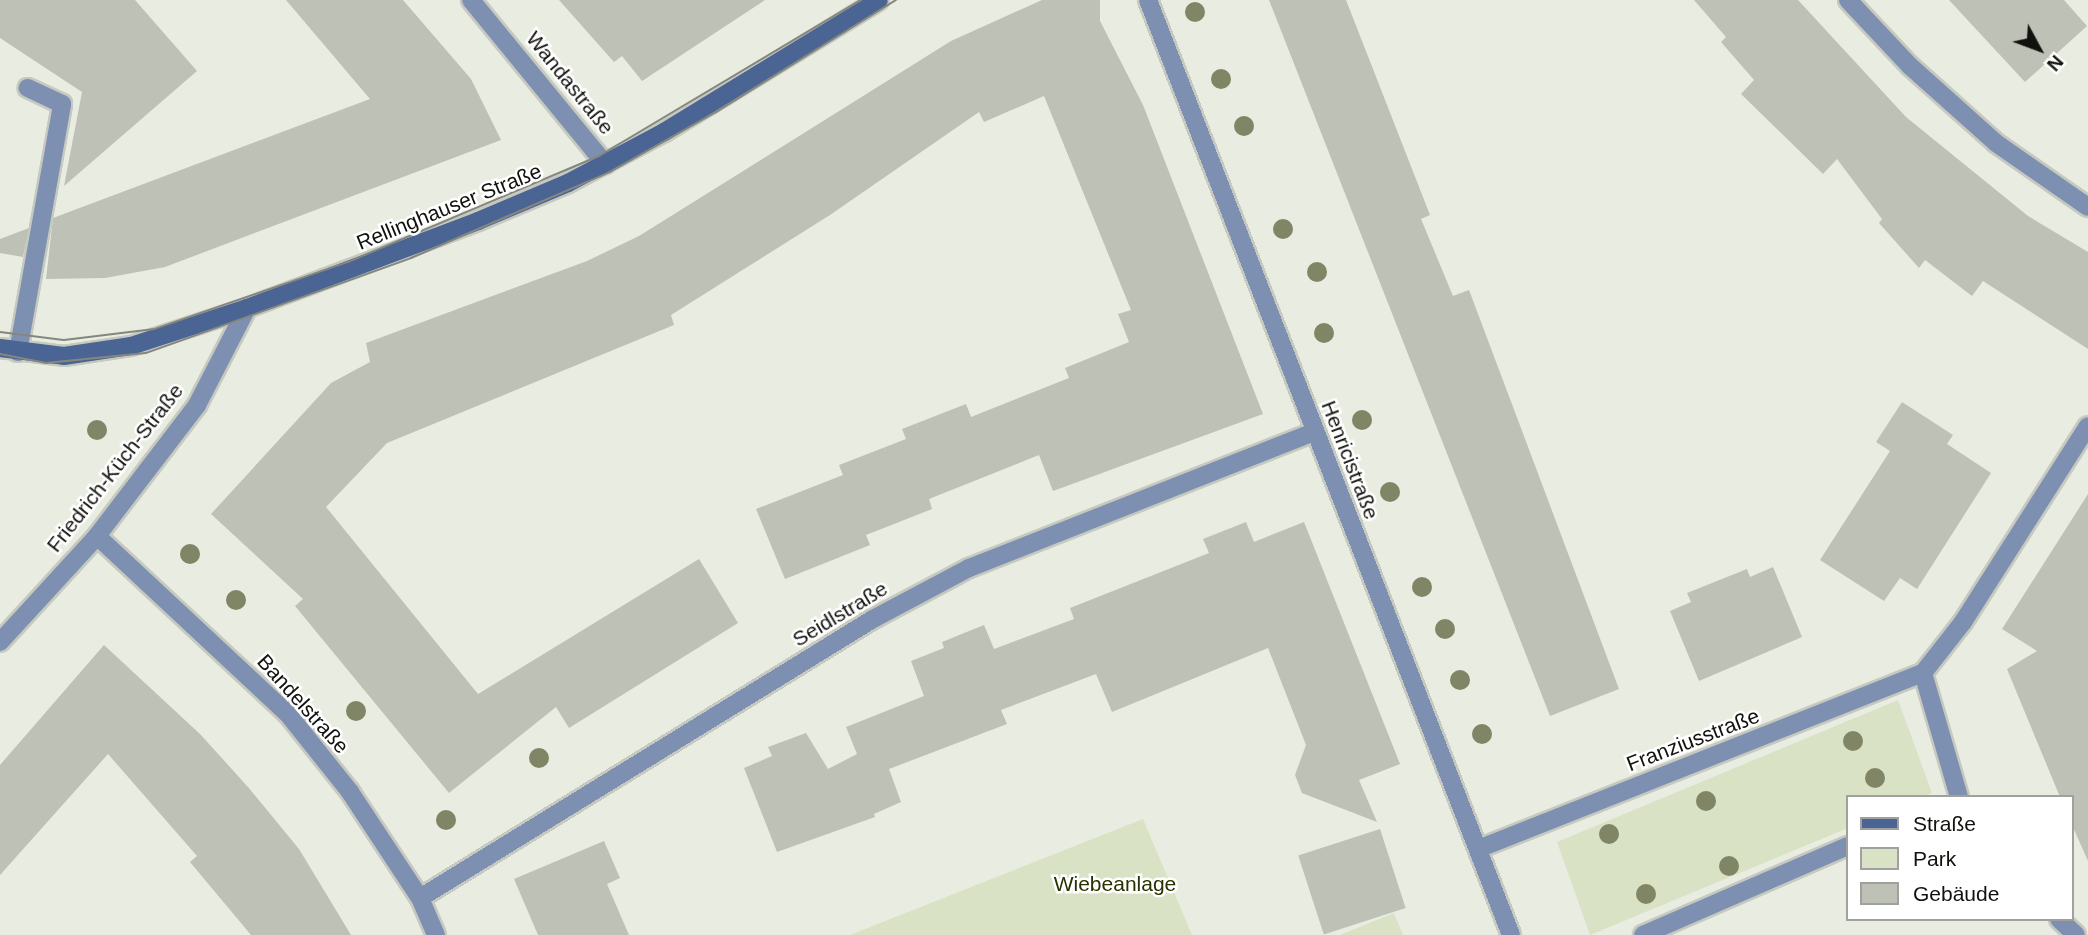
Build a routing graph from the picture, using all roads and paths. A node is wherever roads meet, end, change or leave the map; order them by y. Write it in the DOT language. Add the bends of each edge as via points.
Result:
graph roads {
  1 [pos="471,0"];
  2 [pos="879,0"];
  3 [pos="1148,0"];
  4 [pos="1848,0"];
  5 [pos="29,88"];
  6 [pos="605,164"];
  7 [pos="2088,207"];
  8 [pos="247,309"];
  9 [pos="9,350"];
  10 [pos="2088,425"];
  11 [pos="1314,432"];
  12 [pos="97,536"];
  13 [pos="0,642"];
  14 [pos="1923,673"];
  15 [pos="1958,795"];
  16 [pos="1846,847"];
  17 [pos="1478,849"];
  18 [pos="420,898"];
  19 [pos="2061,921"];
  20 [pos="436,935"];
  21 [pos="1511,935"];
  22 [pos="1643,935"];
  23 [pos="2076,935"];
  1 -- 6 [label="street, Wandastraße"];
  2 -- 6 [label="main road, Rellinghauser Straße"];
  3 -- 11 [label="street, Henricistraße"];
  4 -- 7 [label="street" via="1910,66 1996,143"];
  5 -- 9 [label="street" via="62,104"];
  6 -- 8 [label="main road, Rellinghauser Straße" via="478,221"];
  8 -- 9 [label="main road, Rellinghauser Straße" via="112,350 64,356"];
  8 -- 12 [label="street, Friedrich-Küch-Straße" via="197,405"];
  10 -- 14 [label="street" via="1963,622"];
  11 -- 17 [label="street, Henricistraße"];
  11 -- 18 [label="street, Seidlstraße" via="969,568 873,619"];
  12 -- 13 [label="street, Friedrich-Küch-Straße"];
  12 -- 18 [label="street, Bandelstraße" via="287,713 350,792"];
  14 -- 15 [label="street"];
  14 -- 17 [label="street, Franziusstraße"];
  16 -- 22 [label="street"];
  17 -- 21 [label="street, Henricistraße"];
  18 -- 20 [label="street, Bandelstraße"];
  19 -- 23 [label="street"];
}
